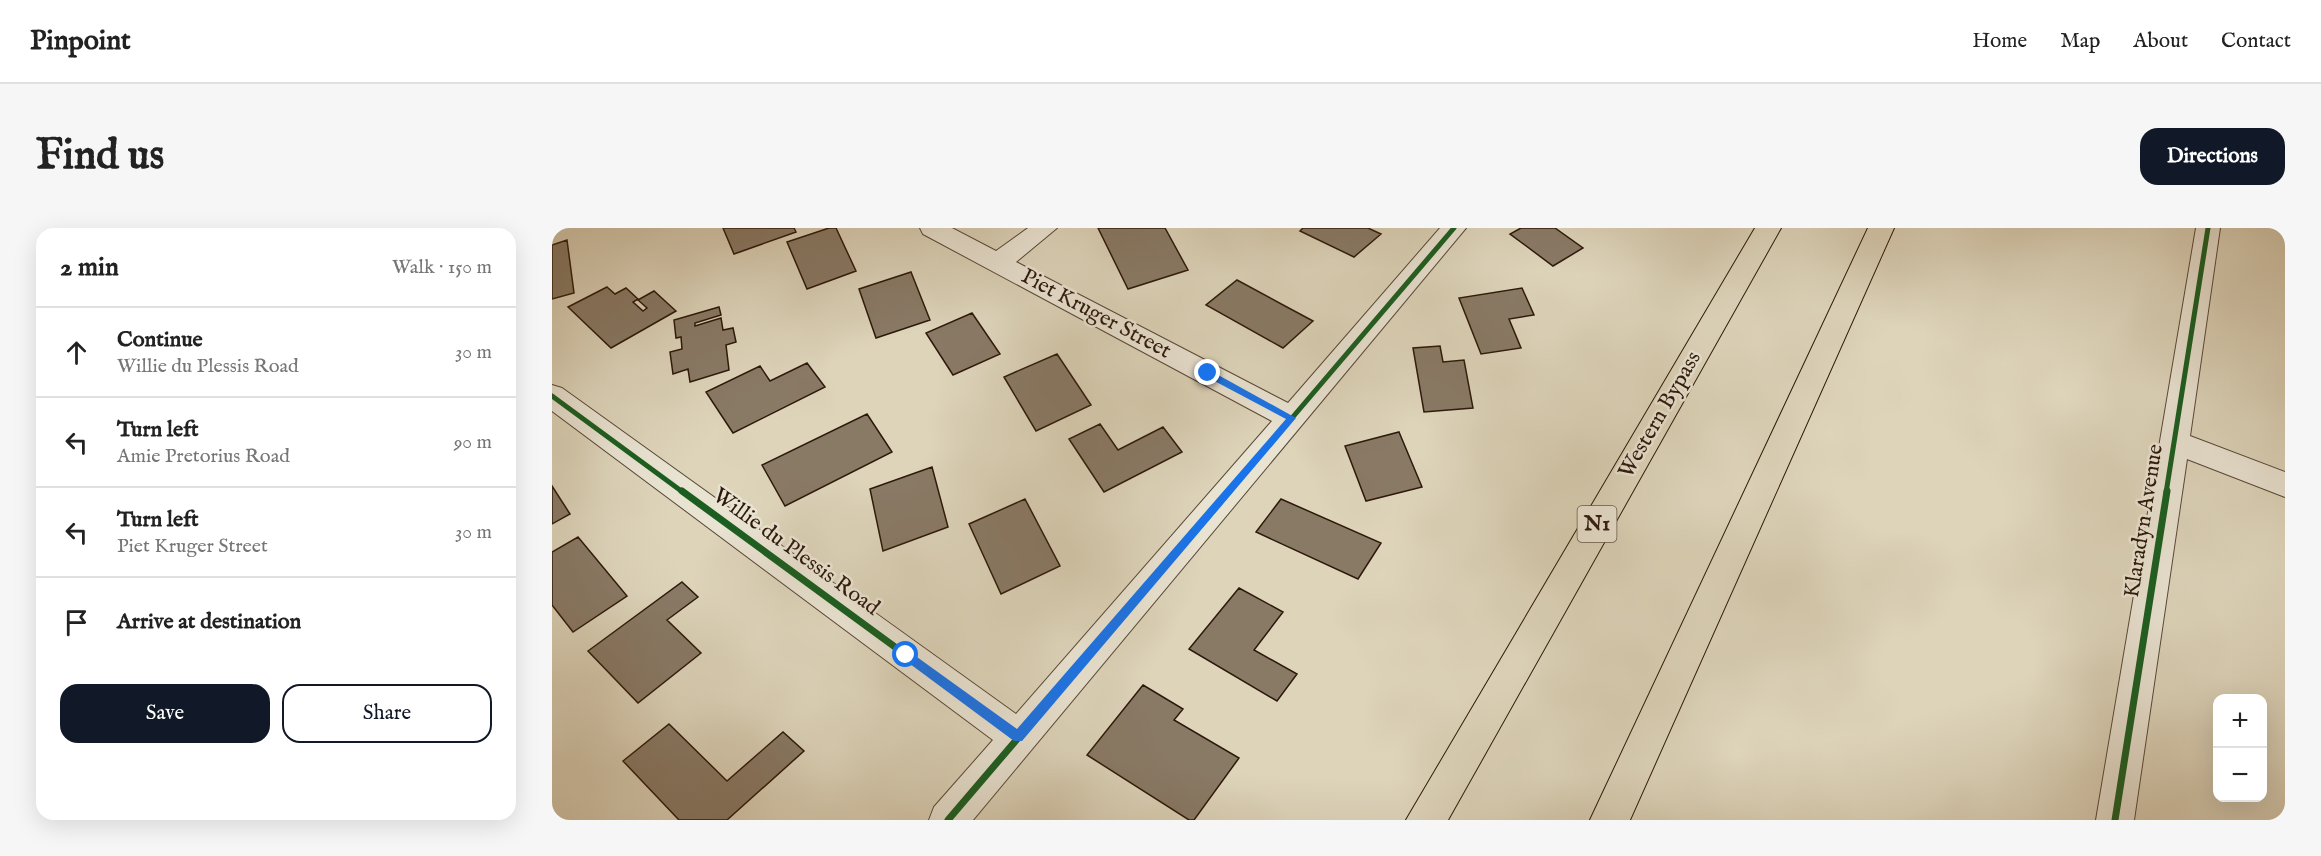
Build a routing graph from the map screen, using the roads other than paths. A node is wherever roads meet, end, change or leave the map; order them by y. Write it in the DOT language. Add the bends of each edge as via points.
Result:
graph roads {
  1 [pos="932,228"];
  2 [pos="1045,228"];
  3 [pos="1454,228"];
  4 [pos="1768,228"];
  5 [pos="1881,228"];
  6 [pos="2208,228"];
  7 [pos="999,262"];
  8 [pos="552,396"];
  9 [pos="1292,418"];
  10 [pos="2175,442"];
  11 [pos="2285,485"];
  12 [pos="1018,737"];
  13 [pos="948,820"];
  14 [pos="1426,820"];
  15 [pos="1610,820"];
  16 [pos="2115,820"];
  1 -- 7 [label="street, Piet Kruger Street"];
  2 -- 7 [label="street"];
  3 -- 9 [label="street"];
  4 -- 14 [label="highway, Western Bypass / N1"];
  5 -- 15 [label="highway"];
  6 -- 10 [label="street, Klaradyn Avenue"];
  7 -- 9 [label="street, Piet Kruger Street"];
  8 -- 12 [label="street, Willie du Plessis Road"];
  9 -- 12 [label="street"];
  10 -- 11 [label="street"];
  10 -- 16 [label="street, Klaradyn Avenue"];
  12 -- 13 [label="street"];
}
